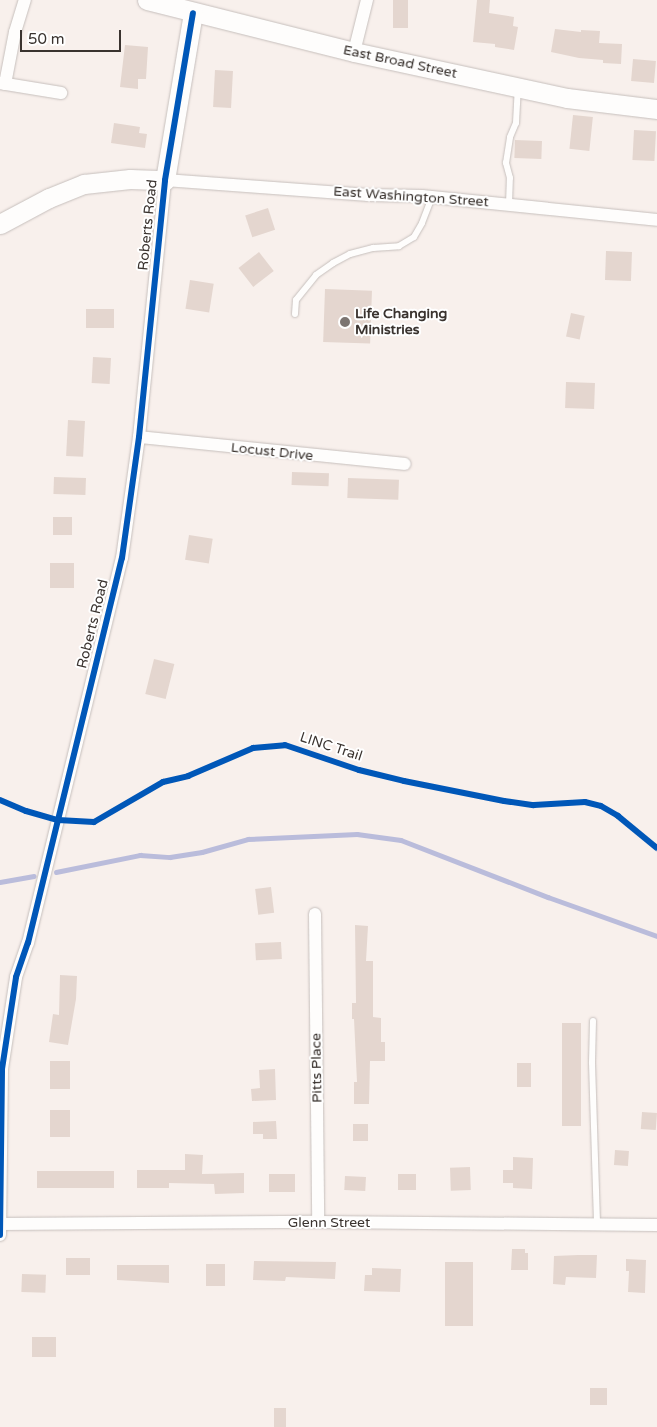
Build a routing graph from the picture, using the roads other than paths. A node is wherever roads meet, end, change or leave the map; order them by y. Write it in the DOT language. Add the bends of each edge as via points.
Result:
graph roads {
  1 [pos="25,0"];
  2 [pos="147,0"];
  3 [pos="367,0"];
  4 [pos="193,13"];
  5 [pos="354,52"];
  6 [pos="3,83"];
  7 [pos="518,87"];
  8 [pos="61,94"];
  9 [pos="657,109"];
  10 [pos="165,180"];
  11 [pos="432,197"];
  12 [pos="509,204"];
  13 [pos="657,220"];
  14 [pos="0,224"];
  15 [pos="296,314"];
  16 [pos="140,437"];
  17 [pos="405,464"];
  18 [pos="315,914"];
  19 [pos="593,1021"];
  20 [pos="1,1069"];
  21 [pos="318,1222"];
  22 [pos="0,1224"];
  23 [pos="597,1225"];
  24 [pos="657,1225"];
  25 [pos="0,1235"];
  1 -- 6 [label="street"];
  2 -- 4 [label="street, East Broad Street"];
  3 -- 5 [label="street"];
  4 -- 5 [label="street, East Broad Street"];
  4 -- 10 [label="street, Roberts Road"];
  5 -- 7 [label="street, East Broad Street"];
  6 -- 8 [label="street"];
  7 -- 9 [label="street, East Broad Street" via="567,98"];
  7 -- 12 [label="lane" via="516,123 506,163 510,178"];
  10 -- 11 [label="street, East Washington Street"];
  10 -- 14 [label="street" via="130,179 84,184"];
  10 -- 16 [label="street, Roberts Road"];
  11 -- 12 [label="street, East Washington Street"];
  11 -- 15 [label="lane" via="414,237 399,246 350,254 333,263 316,275 296,300"];
  12 -- 13 [label="street, East Washington Street"];
  16 -- 17 [label="street, Locust Drive"];
  16 -- 20 [label="street, Roberts Road" via="122,558 28,942 16,977"];
  18 -- 21 [label="street, Pitts Place"];
  19 -- 23 [label="lane"];
  20 -- 22 [label="street, Roberts Road"];
  21 -- 22 [label="street, Glenn Street"];
  21 -- 23 [label="street, Glenn Street"];
  22 -- 25 [label="street, Roberts Road"];
  23 -- 24 [label="street, Glenn Street"];
}
